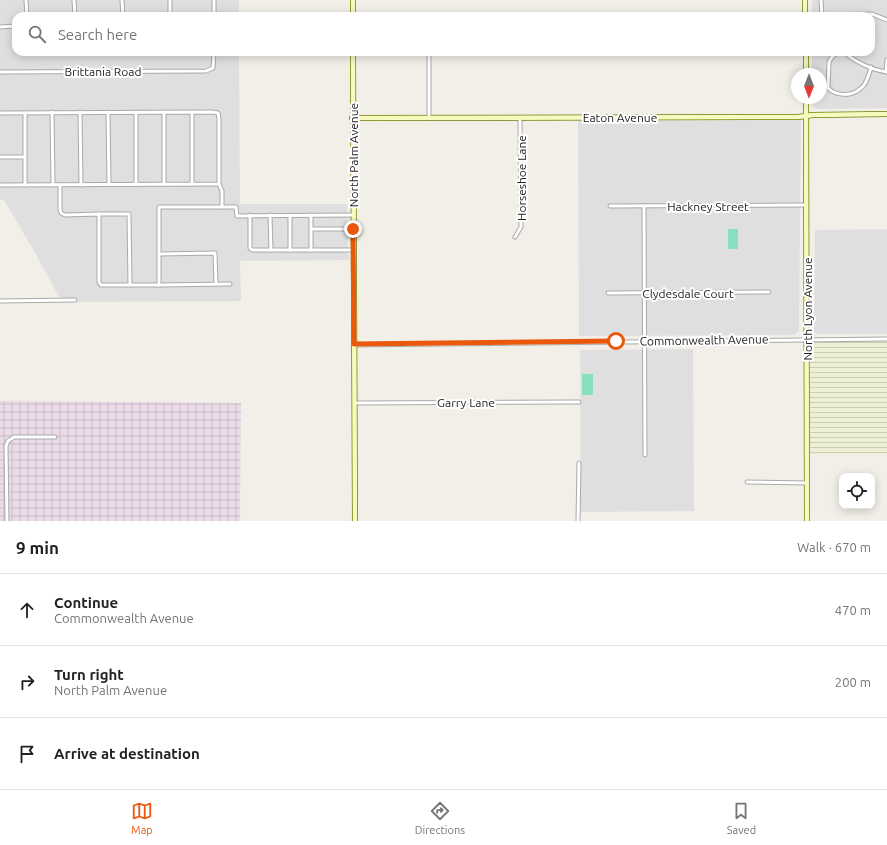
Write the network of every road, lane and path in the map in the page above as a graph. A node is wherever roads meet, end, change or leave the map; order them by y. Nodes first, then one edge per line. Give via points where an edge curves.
1 (26, 0) edge
2 (74, 0) edge
3 (122, 0) edge
4 (170, 0) edge
5 (214, 0) edge
6 (353, 0) edge
7 (805, 0) edge
8 (821, 0) edge
9 (26, 12) edge
10 (75, 12) edge
11 (122, 12) edge
12 (170, 12) edge
13 (214, 12) edge
14 (353, 12) edge
15 (805, 12) edge
16 (822, 12) edge
17 (875, 15) edge
18 (887, 20) edge
19 (12, 26) edge
20 (0, 27) edge
21 (214, 56) edge
22 (352, 56) edge
23 (429, 56) edge
24 (806, 56) edge
25 (833, 56) edge
26 (849, 56) edge
27 (887, 60) edge
28 (871, 67) junction
29 (806, 68) edge
30 (0, 72) edge
31 (886, 72) edge
32 (806, 104) edge
33 (52, 112) junction
34 (80, 112) junction
35 (108, 112) junction
36 (136, 112) junction
37 (164, 112) junction
38 (192, 112) junction
39 (0, 113) edge
40 (25, 113) junction
41 (887, 114) edge
42 (806, 116) junction
43 (352, 118) junction
44 (429, 118) junction
45 (520, 118) junction
46 (0, 157) edge
47 (25, 157) junction
48 (109, 184) junction
49 (136, 184) junction
50 (164, 184) junction
51 (192, 184) junction
52 (219, 184) junction
53 (0, 185) edge
54 (25, 185) junction
55 (53, 185) junction
56 (60, 185) junction
57 (81, 185) junction
58 (806, 205) junction
59 (610, 206) dead end
60 (644, 206) junction
61 (222, 207) junction
62 (99, 214) junction
63 (270, 215) junction
64 (290, 215) junction
65 (311, 215) junction
66 (353, 215) junction
67 (250, 216) junction
68 (311, 229) junction
69 (353, 229) junction
70 (514, 237) dead end
71 (271, 250) junction
72 (290, 250) junction
73 (311, 250) junction
74 (353, 250) junction
75 (159, 254) junction
76 (159, 284) junction
77 (216, 284) junction
78 (230, 284) dead end
79 (130, 285) junction
80 (769, 292) dead end
81 (608, 293) dead end
82 (644, 293) junction
83 (75, 300) dead end
84 (0, 301) edge
85 (807, 339) junction
86 (887, 339) edge
87 (644, 341) junction
88 (354, 344) junction
89 (579, 402) dead end
90 (354, 403) junction
91 (55, 437) dead end
92 (645, 455) dead end
93 (579, 463) dead end
94 (747, 482) dead end
95 (807, 482) junction
96 (7, 521) edge
97 (355, 521) edge
98 (578, 521) edge
99 (807, 521) edge

1 - 9 street
2 - 10 street
3 - 11 street
4 - 12 street
5 - 13 street
6 - 14 street
7 - 15 street
8 - 16 street
17 - 18 street
19 - 20 street
21 - 30 street, Brittania Road via 213,68 206,71
22 - 43 street, North Palm Avenue
23 - 44 street
24 - 29 street
25 - 28 street via 828,68 828,88 839,95 861,89
26 - 28 street via 856,62
27 - 31 street
28 - 31 street
32 - 42 street, North Lyon Avenue
33 - 34 street
33 - 40 street
33 - 55 street
34 - 35 street
34 - 57 street
35 - 36 street
35 - 48 street
36 - 37 street
36 - 49 street
37 - 38 street
37 - 50 street
38 - 51 street
38 - 52 street via 218,113
39 - 40 street
40 - 47 street
41 - 42 street, Eaton Avenue
42 - 45 street, Eaton Avenue
42 - 58 street, North Lyon Avenue
43 - 44 street, Eaton Avenue
43 - 66 street, North Palm Avenue
44 - 45 street, Eaton Avenue
45 - 70 street, Horseshoe Lane via 521,227
46 - 47 street
47 - 54 street
48 - 49 street
48 - 57 street
49 - 50 street
50 - 51 street
51 - 52 street
52 - 61 street via 222,191
53 - 54 street
54 - 55 street
55 - 56 street
56 - 57 street
56 - 62 street via 61,213
58 - 60 street, Hackney Street
58 - 85 street, North Lyon Avenue
59 - 60 street, Hackney Street
60 - 82 street
61 - 67 street via 236,207 237,216
61 - 75 street via 159,207
62 - 79 street via 99,282 101,285
62 - 79 street via 129,214
63 - 64 street
63 - 67 street
63 - 71 street
64 - 65 street
64 - 72 street
65 - 66 street
65 - 68 street
66 - 69 street, North Palm Avenue
67 - 71 street via 250,248
68 - 69 street
68 - 73 street
69 - 74 street, North Palm Avenue
71 - 72 street
72 - 73 street
73 - 74 street
74 - 88 street, North Palm Avenue
75 - 76 street
75 - 77 street via 216,253
76 - 77 street
76 - 79 street
77 - 78 street
80 - 82 street, Clydesdale Court
81 - 82 street, Clydesdale Court
82 - 87 street
83 - 84 street
85 - 86 street, Commonwealth Avenue
85 - 87 street, Commonwealth Avenue
85 - 95 street, North Lyon Avenue
87 - 88 street, Commonwealth Avenue
87 - 92 street
88 - 90 street, North Palm Avenue
89 - 90 street, Garry Lane
90 - 97 street, North Palm Avenue
91 - 96 street via 14,437 8,441
93 - 98 street
94 - 95 street
95 - 99 street, North Lyon Avenue

